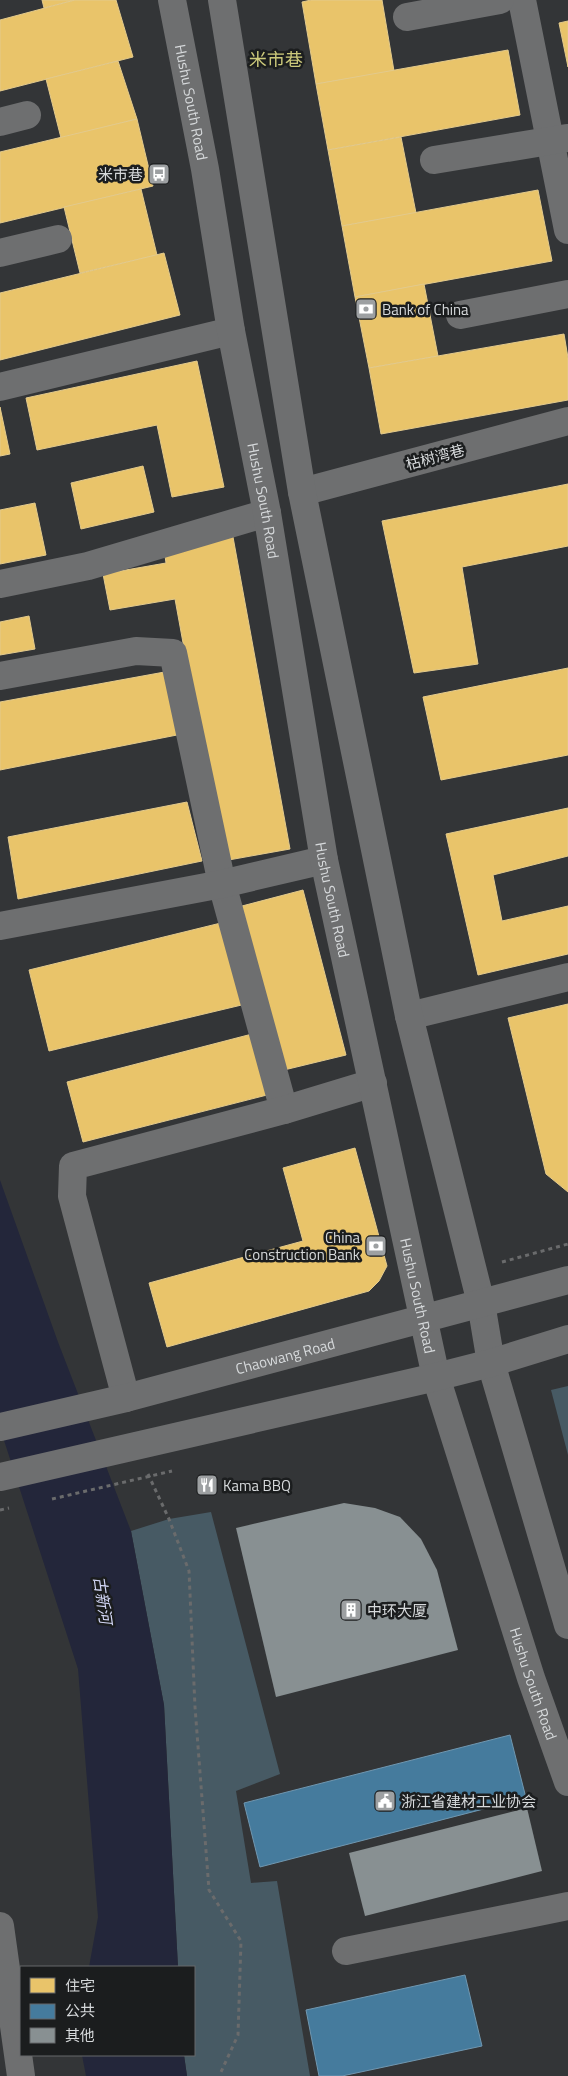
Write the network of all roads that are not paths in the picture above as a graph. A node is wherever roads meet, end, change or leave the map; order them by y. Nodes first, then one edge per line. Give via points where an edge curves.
1 (172, 0) edge
2 (222, 0) edge
3 (500, 0) edge
4 (522, 0) edge
5 (407, 17) dead end
6 (26, 115) dead end
7 (0, 122) edge
8 (559, 139) edge
9 (434, 160) dead end
10 (568, 230) edge
11 (58, 239) dead end
12 (0, 253) edge
13 (568, 294) edge
14 (460, 315) dead end
15 (231, 331) junction
16 (0, 387) edge
17 (568, 422) edge
18 (302, 492) junction
19 (267, 513) junction
20 (0, 584) edge
21 (0, 676) edge
22 (324, 860) junction
23 (222, 884) junction
24 (0, 926) edge
25 (568, 978) edge
26 (409, 1016) junction
27 (373, 1083) junction
28 (284, 1110) junction
29 (568, 1280) edge
30 (480, 1303) junction
31 (425, 1318) junction
32 (568, 1339) edge
33 (491, 1363) junction
34 (436, 1376) junction
35 (126, 1398) junction
36 (0, 1427) edge
37 (0, 1477) edge
38 (568, 1625) edge
39 (568, 1782) edge
40 (568, 1906) edge
41 (0, 1926) edge
42 (346, 1951) dead end
43 (21, 2076) edge

1 - 15 main road, Hushu South Road via 205,169
2 - 18 main road
3 - 5 main road
4 - 8 main road
6 - 7 main road
8 - 9 main road
8 - 10 main road
11 - 12 main road
13 - 14 main road
15 - 16 main road
15 - 19 main road, Hushu South Road
17 - 18 main road, 枯树湾巷
18 - 26 main road
19 - 20 main road via 88,566
19 - 22 main road, Hushu South Road
21 - 23 main road via 136,651 173,653
22 - 23 main road
22 - 27 main road, Hushu South Road
23 - 24 main road
23 - 28 main road
25 - 26 main road
26 - 30 main road
27 - 28 main road
27 - 31 main road, Hushu South Road
28 - 35 main road via 73,1166 72,1196
29 - 30 main road, Chaowang Road
30 - 31 main road, Chaowang Road
30 - 33 main road
31 - 34 main road, Hushu South Road
31 - 35 main road, Chaowang Road
32 - 33 main road
33 - 34 main road
33 - 38 main road
34 - 37 main road
34 - 39 main road, Hushu South Road via 531,1678
35 - 36 main road, Chaowang Road
40 - 42 main road
41 - 43 main road

